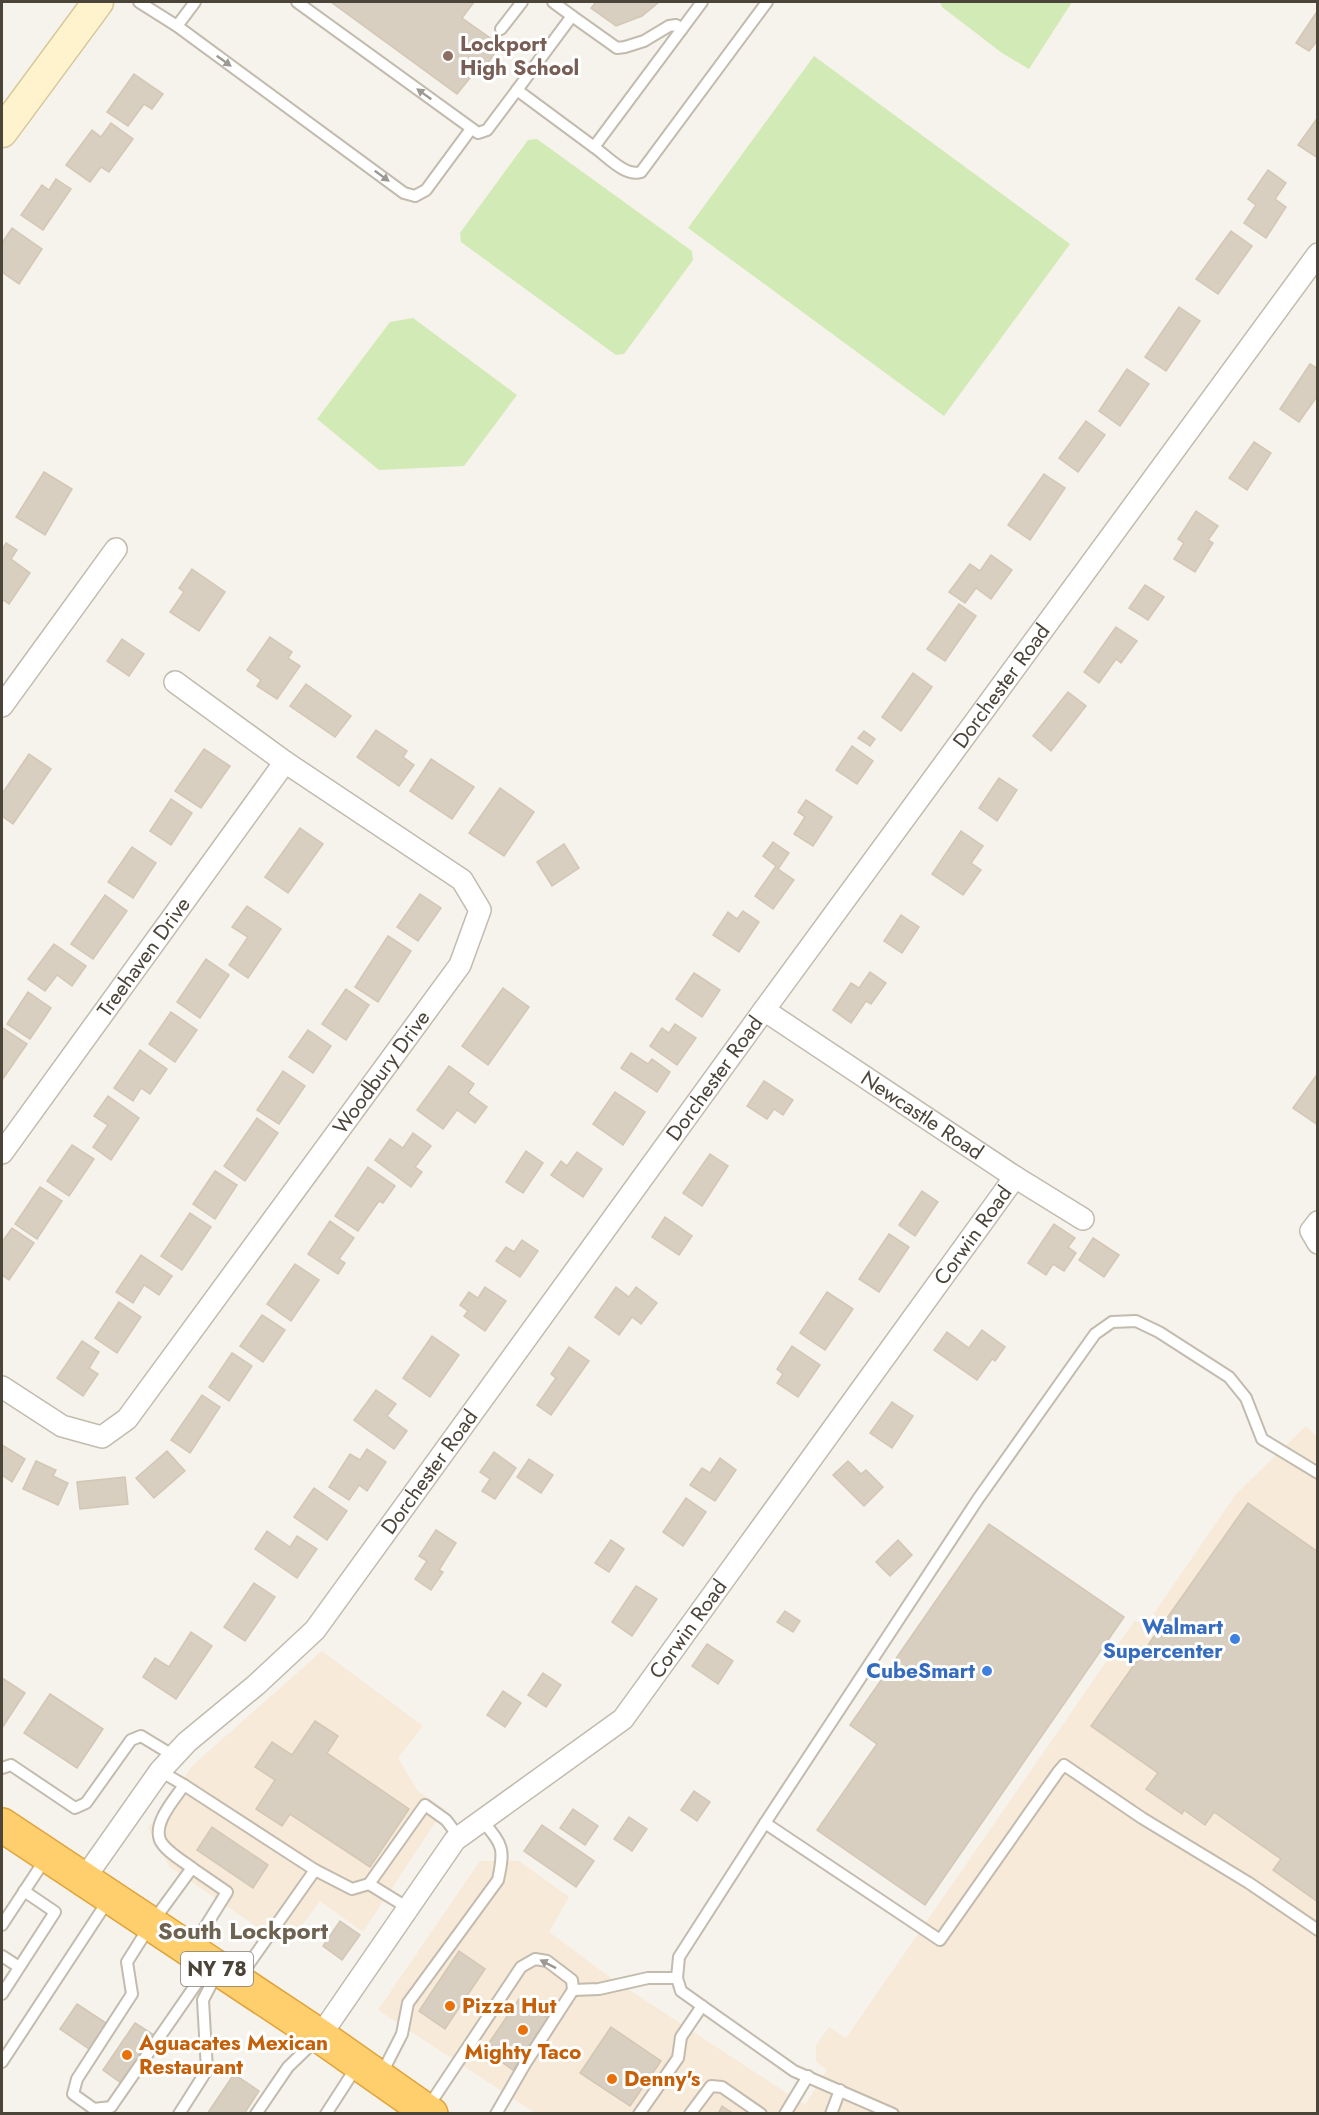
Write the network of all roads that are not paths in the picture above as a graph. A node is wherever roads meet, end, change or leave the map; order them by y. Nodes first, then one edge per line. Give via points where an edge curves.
1 (98, 2) edge
2 (139, 2) edge
3 (195, 2) edge
4 (297, 2) edge
5 (522, 2) edge
6 (553, 2) edge
7 (702, 2) edge
8 (767, 2) edge
9 (572, 16) junction
10 (177, 26) junction
11 (501, 29) dead end
12 (682, 29) junction
13 (517, 90) junction
14 (471, 129) junction
15 (2, 132) edge
16 (594, 147) junction
17 (1317, 254) edge
18 (116, 549) dead end
19 (175, 682) dead end
20 (2, 706) edge
21 (285, 762) junction
22 (764, 1010) junction
23 (2, 1153) edge
24 (1015, 1177) junction
25 (1083, 1220) dead end
26 (2, 1387) edge
27 (1317, 1473) edge
28 (167, 1764) junction
29 (2, 1768) edge
30 (184, 1785) junction
31 (482, 1820) junction
32 (765, 1823) junction
33 (2, 1825) edge
34 (459, 1837) junction
35 (47, 1855) junction
36 (192, 1868) junction
37 (315, 1870) junction
38 (369, 1884) junction
39 (98, 1888) junction
40 (24, 1891) junction
41 (408, 1908) junction
42 (151, 1924) junction
43 (2, 1925) edge
44 (1317, 1930) edge
45 (2, 1956) edge
46 (19, 1967) junction
47 (214, 1967) junction
48 (677, 1978) junction
49 (573, 1990) junction
50 (2, 1994) edge
51 (702, 2006) junction
52 (320, 2036) junction
53 (2, 2062) edge
54 (369, 2071) junction
55 (808, 2076) junction
56 (840, 2090) junction
57 (870, 2103) junction
58 (428, 2112) edge
59 (179, 2114) edge
60 (256, 2114) edge
61 (326, 2114) edge
62 (496, 2114) edge
63 (639, 2114) edge
64 (690, 2114) edge
65 (761, 2114) edge
66 (785, 2114) edge
67 (831, 2114) edge
68 (862, 2114) edge
69 (893, 2114) edge

1 - 15 street
2 - 10 lane
3 - 10 lane
14 -> 4 lane
5 - 11 lane
6 - 9 lane
7 - 12 lane
8 - 16 lane via 641,172 627,171
9 - 12 lane via 617,48 644,41 669,26
9 - 13 lane
10 -> 14 lane via 404,193 415,196 426,190
12 - 16 lane
13 - 14 lane via 487,130 478,133
13 - 16 lane
17 - 22 street, Dorchester Road
18 - 20 street
19 - 21 street, Woodbury Drive
21 - 23 street, Treehaven Drive
21 - 26 street, Woodbury Drive via 462,880 480,910 460,965 127,1419 102,1437 62,1426
22 - 24 street, Newcastle Road
22 - 28 street, Dorchester Road via 315,1630
24 - 25 street, Newcastle Road
24 - 31 street, Corwin Road via 623,1719
27 - 32 lane via 1262,1439 1246,1398 1228,1377 1136,1321 1112,1322 1095,1334 978,1499
28 - 29 lane via 141,1736 131,1740 86,1803 75,1808 11,1765
28 - 30 lane
28 - 39 street, Dorchester Road
30 - 36 lane via 159,1824 160,1839
30 - 37 lane
31 - 34 street, Corwin Road
31 - 54 lane via 500,1842 503,1855 498,1880 408,2003 402,2034
32 - 44 lane via 939,1940 1064,1765
32 - 48 lane via 679,1957
33 - 35 highway, NY 78
34 - 38 lane via 447,1820 425,1805
34 - 41 street, Corwin Road
35 - 39 highway, NY 78
35 - 40 lane
36 - 42 lane
36 - 47 lane via 227,1892
37 - 38 lane via 352,1889
37 - 47 lane
38 - 41 lane
39 - 42 highway, NY 78
39 - 53 lane
40 - 43 lane
40 - 46 lane via 55,1912
41 - 52 street, Corwin Road
42 - 47 highway, NY 78
42 - 47 lane via 127,1962 132,1994 76,2079 72,2094 94,2109 111,2107
45 - 46 lane
46 - 50 lane
47 - 52 highway, NY 78
47 - 59 lane via 203,2000 207,2070
48 - 49 lane via 648,1978 600,1989
48 - 51 lane via 681,1991
49 -> 58 lane via 572,1980 547,1961 535,1959 521,1967
49 - 62 lane
51 - 55 lane via 794,2071
51 - 63 lane via 681,2037 678,2058
52 - 54 highway, NY 78
52 - 60 lane via 288,2067
54 - 58 highway, NY 78
54 - 61 lane
55 - 56 lane
55 - 66 lane
56 - 57 lane
56 - 67 lane
57 - 68 lane
57 - 69 lane
64 - 65 lane via 711,2086 722,2087

